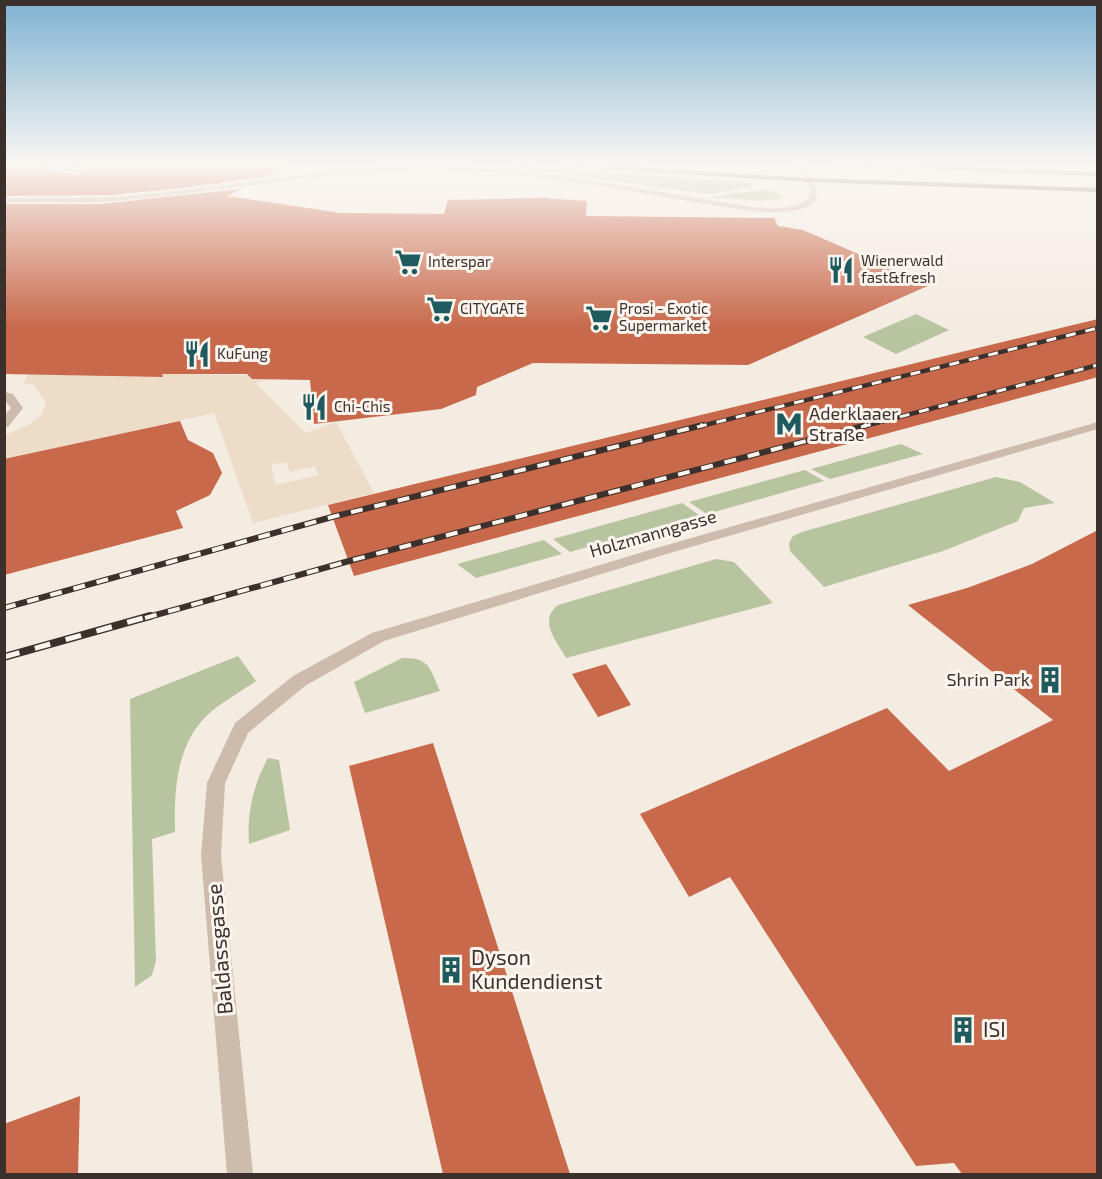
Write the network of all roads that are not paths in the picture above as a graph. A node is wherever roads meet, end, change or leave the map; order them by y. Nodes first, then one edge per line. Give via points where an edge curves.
1 (4, 395) edge
2 (4, 423) edge
3 (1098, 425) edge
4 (241, 728) joint
5 (240, 1174) edge

1 - 2 street via 17,408
3 - 4 street, Holzmanngasse via 378,637 299,681
4 - 5 street, Baldassgasse via 216,783 211,855

